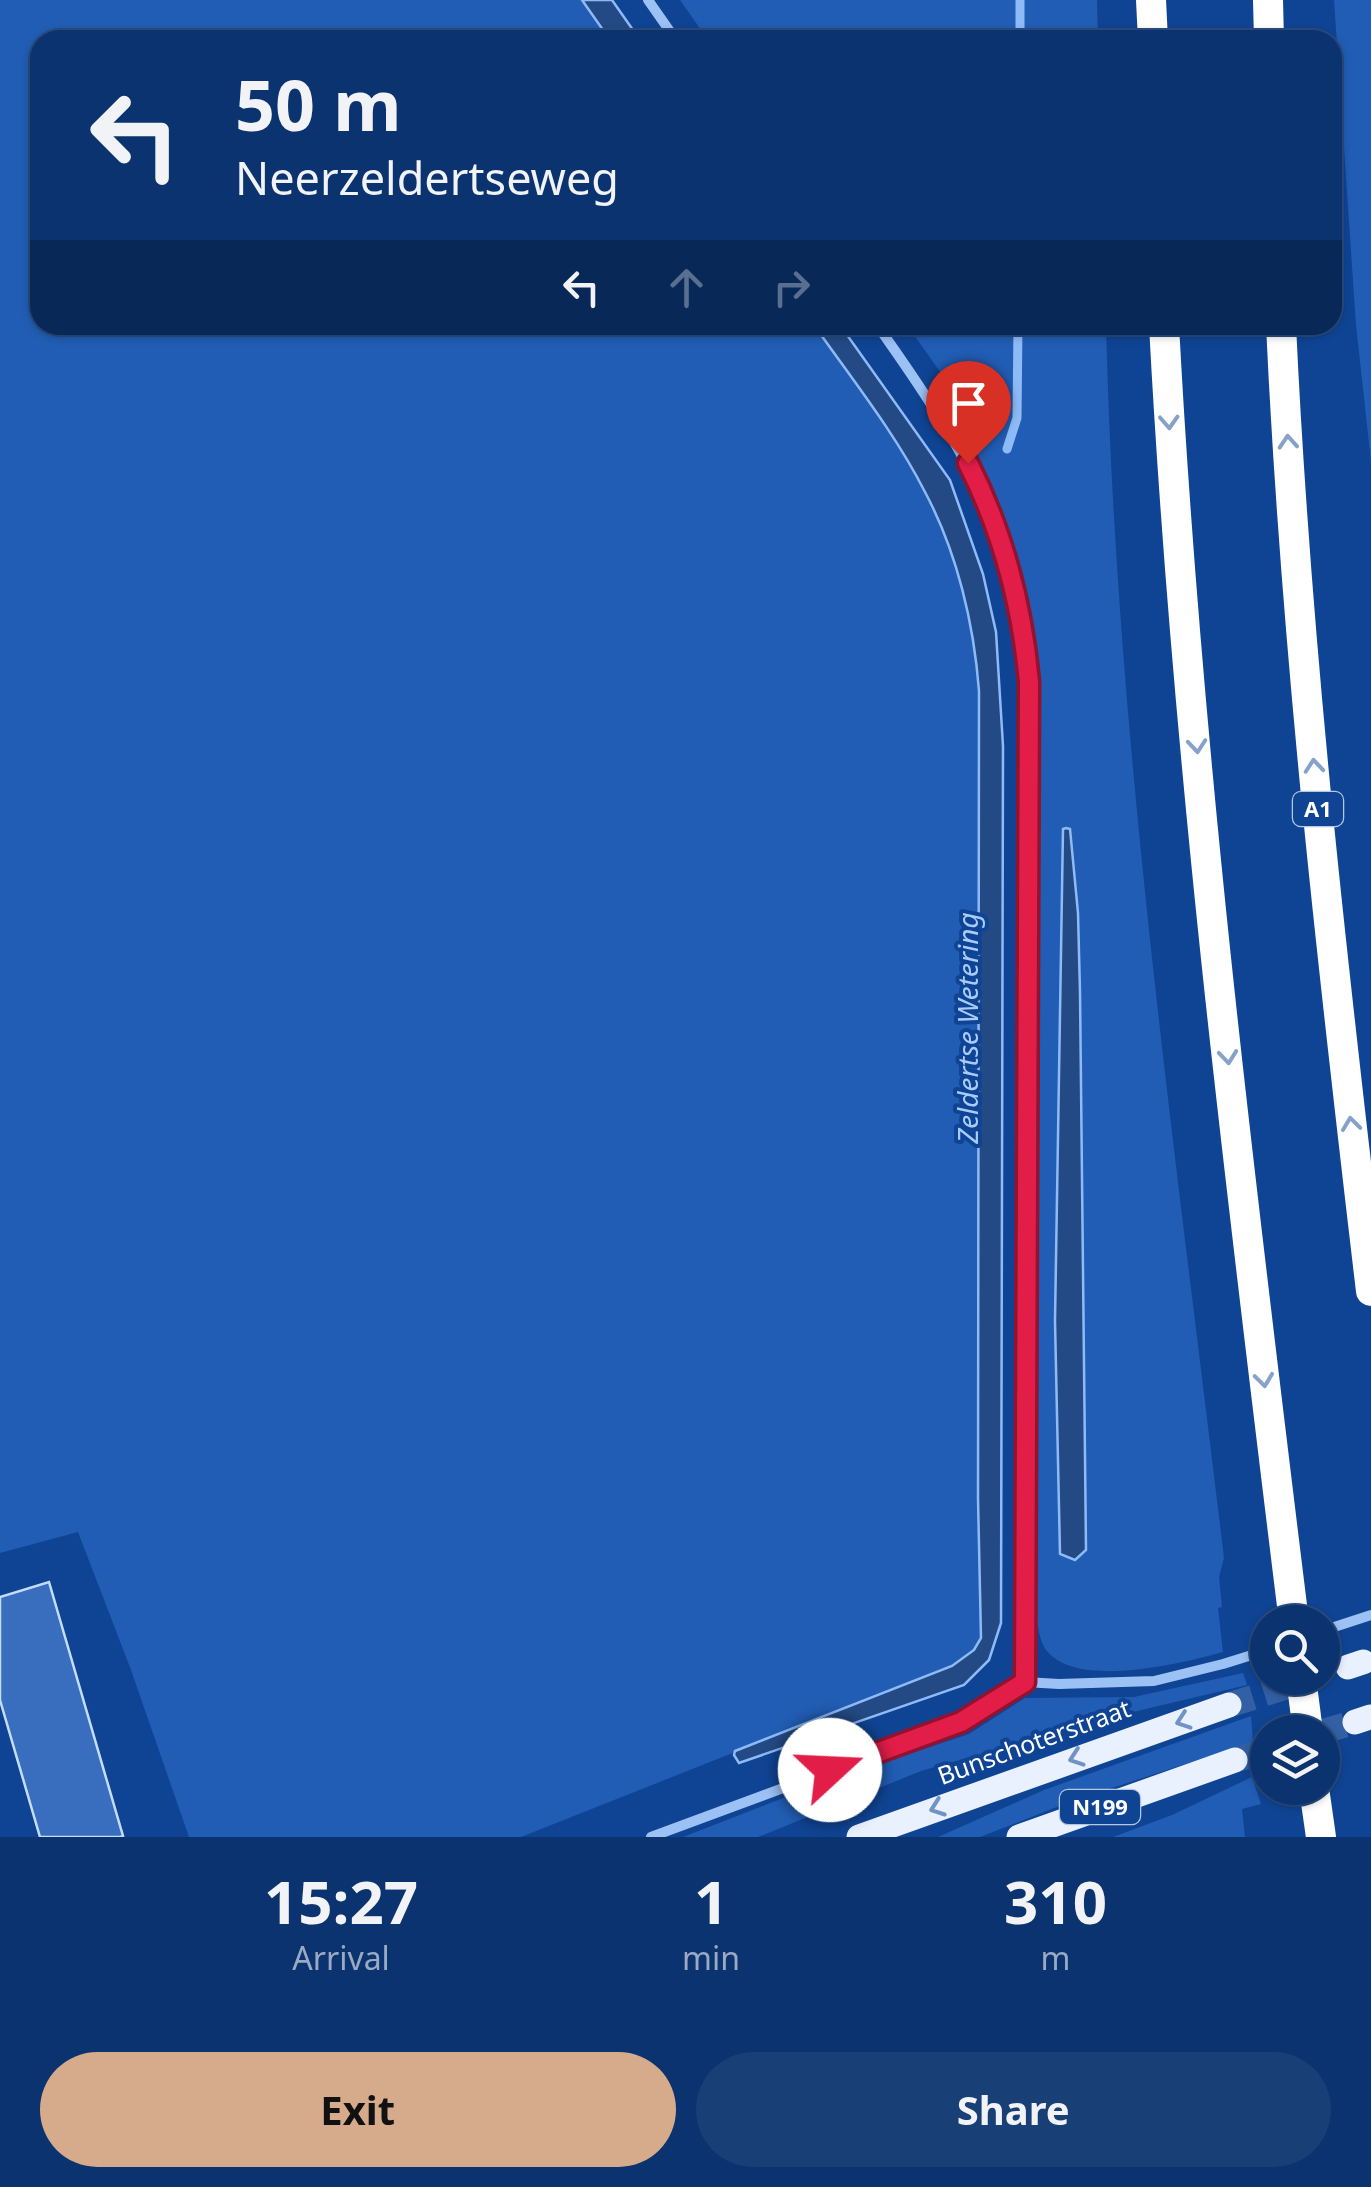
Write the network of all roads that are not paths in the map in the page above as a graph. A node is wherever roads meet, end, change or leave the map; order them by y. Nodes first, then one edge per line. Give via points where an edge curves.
1 (648, 0) edge
2 (1152, 0) edge
3 (1268, 0) edge
4 (669, 30) edge
5 (1152, 30) edge
6 (1269, 30) edge
7 (884, 335) edge
8 (1165, 335) edge
9 (1282, 335) edge
10 (1371, 1291) edge
11 (1292, 1605) edge
12 (1371, 1615) edge
13 (1340, 1625) edge
14 (1250, 1655) edge
15 (1025, 1682) junction
16 (1229, 1705) tunnel mouth
17 (1235, 1760) tunnel mouth
18 (651, 1837) edge
19 (860, 1837) edge
20 (1019, 1837) edge

1 - 4 street
2 - 5 highway
3 - 6 highway
7 - 15 street via 981,489 1004,551 1026,655
8 -> 11 highway via 1217,960
10 -> 9 highway, A1 via 1323,864
12 - 13 street
14 - 15 street, Bunschoterstraat via 1154,1681
15 - 18 street, Bunschoterstraat via 961,1722
16 -> 19 main road, Bunschoterstraat / N199
17 - 20 main road, N199

